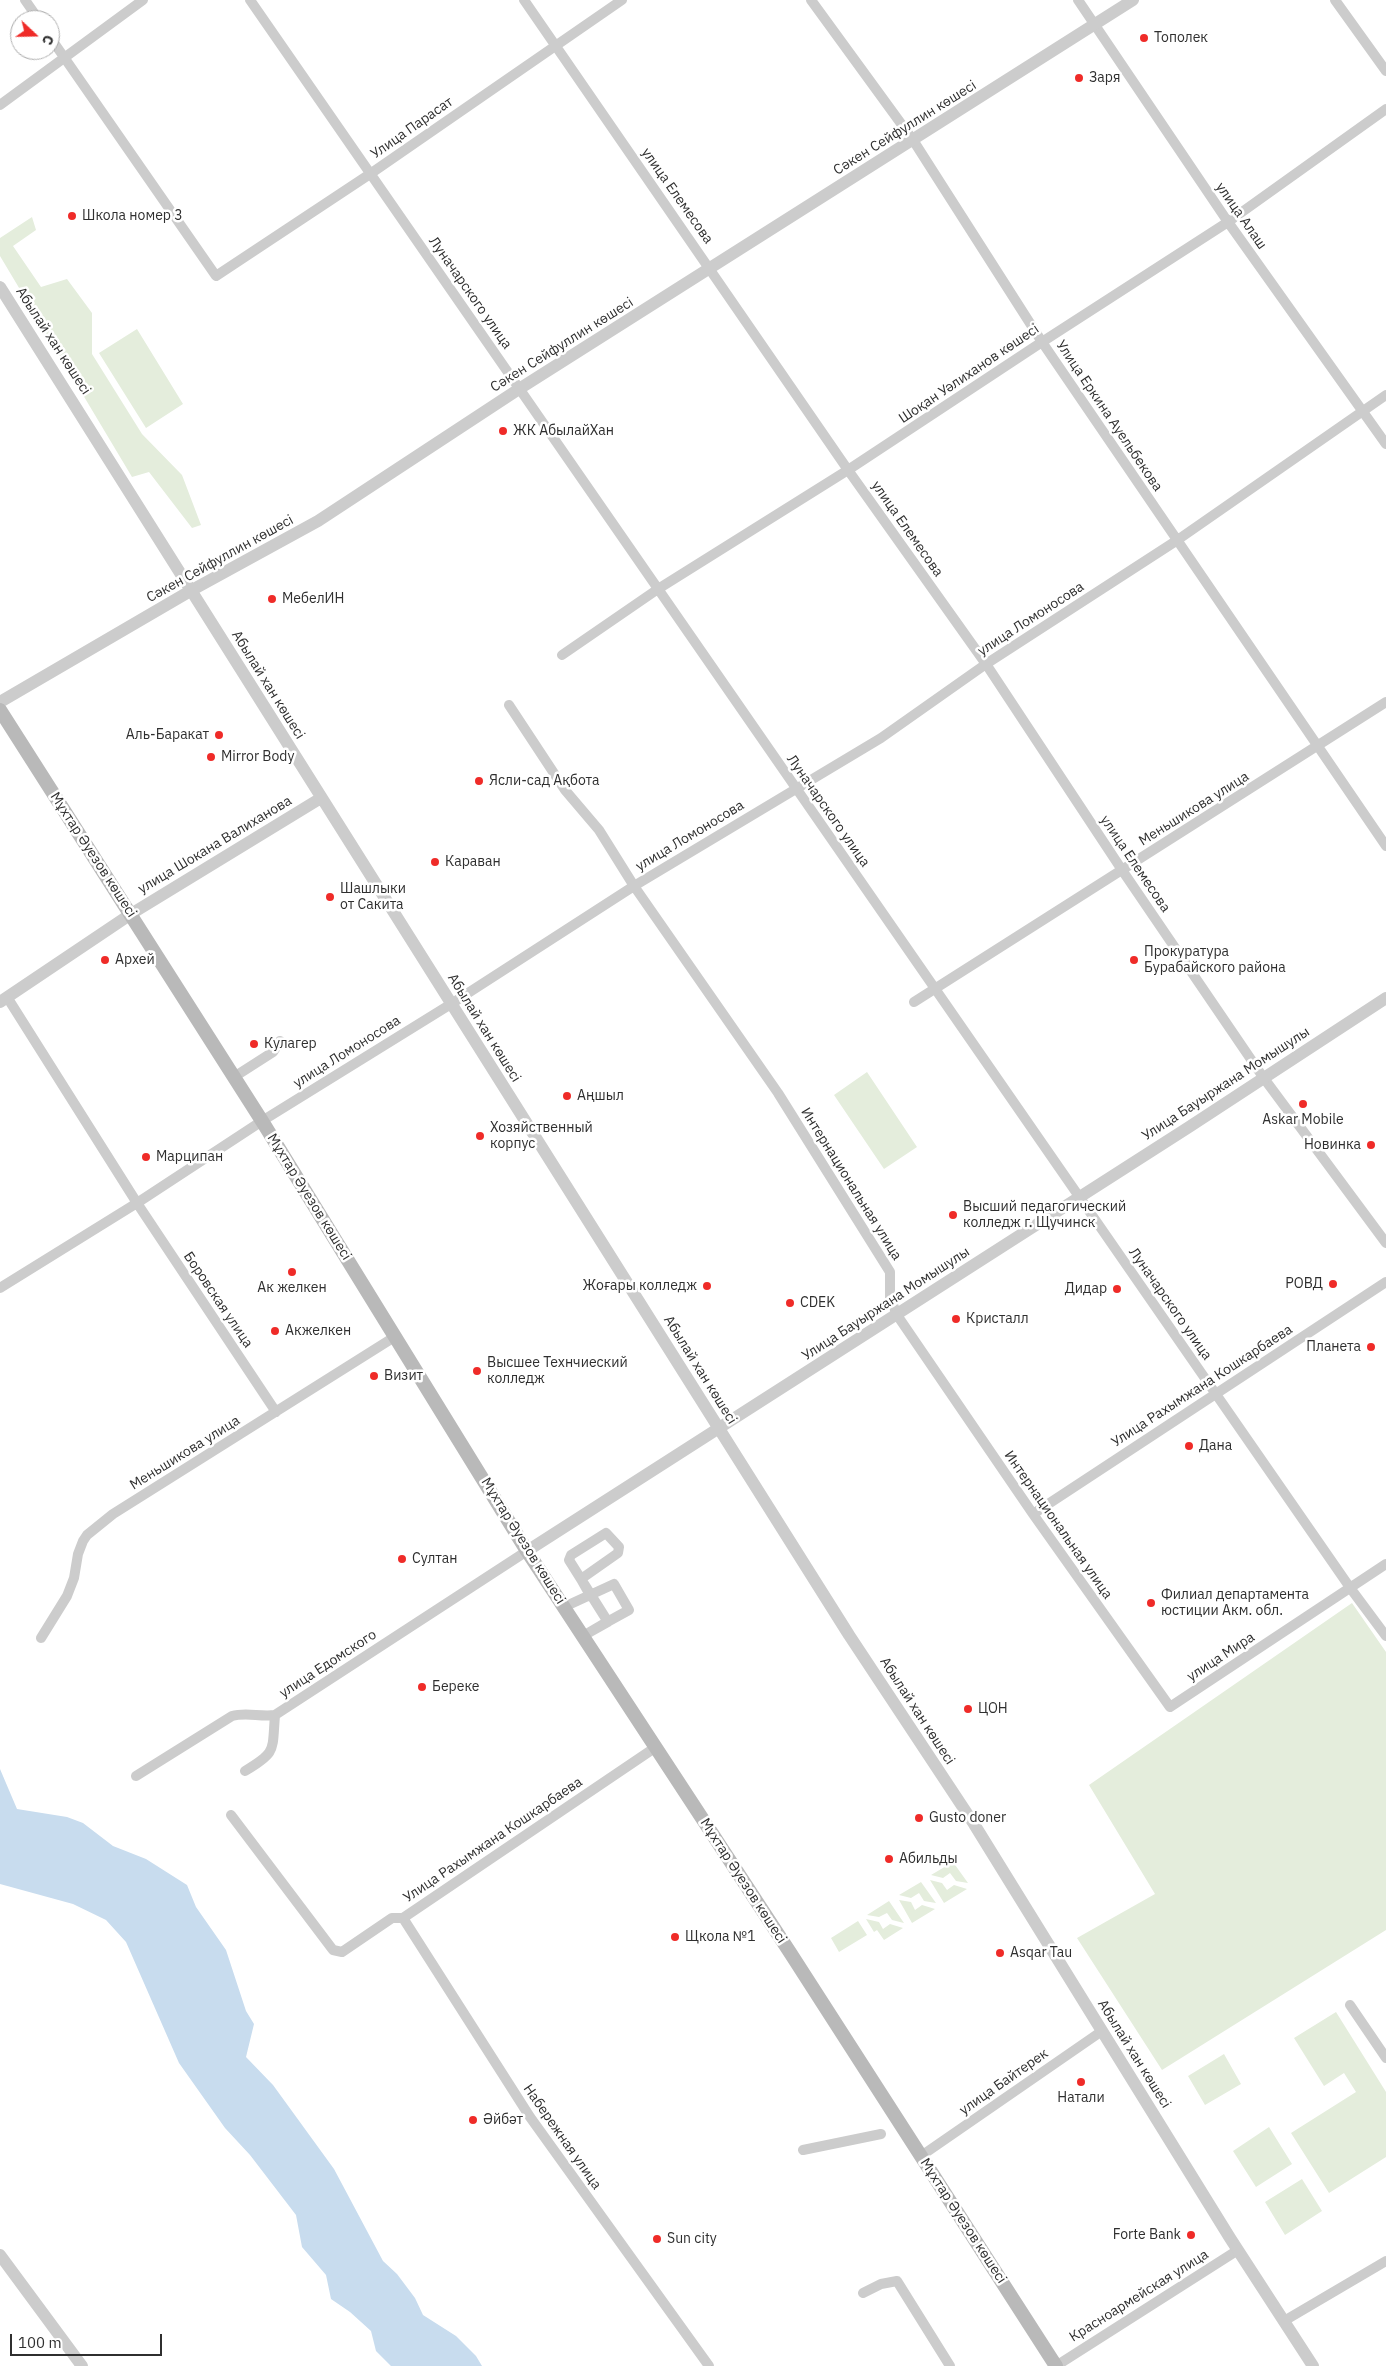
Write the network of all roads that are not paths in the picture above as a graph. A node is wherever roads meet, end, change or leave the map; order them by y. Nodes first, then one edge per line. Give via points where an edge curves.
1 (143, 0) edge
2 (250, 0) edge
3 (524, 0) edge
4 (622, 0) edge
5 (811, 0) edge
6 (1078, 0) edge
7 (1134, 0) edge
8 (1335, 0) edge
9 (1095, 25) junction
10 (555, 45) junction
11 (60, 52) edge
12 (64, 58) junction
13 (1386, 71) edge
14 (0, 105) edge
15 (1386, 109) edge
16 (912, 140) junction
17 (370, 174) junction
18 (1228, 222) junction
19 (711, 270) junction
20 (0, 287) edge
21 (1042, 342) junction
22 (520, 389) junction
23 (1386, 395) edge
24 (1363, 411) junction
25 (1386, 444) edge
26 (848, 470) junction
27 (1176, 541) junction
28 (658, 589) junction
29 (192, 590) junction
30 (562, 655) dead end
31 (986, 664) junction
32 (0, 702) edge
33 (1386, 702) edge
34 (509, 705) dead end
35 (0, 710) edge
36 (1317, 747) junction
37 (795, 789) junction
38 (321, 798) junction
39 (1386, 846) edge
40 (1122, 870) junction
41 (634, 886) junction
42 (131, 914) junction
43 (935, 989) junction
44 (1386, 998) edge
45 (3, 999) edge
46 (914, 1002) dead end
47 (451, 1004) junction
48 (280, 1041) dead end
49 (234, 1077) junction
50 (1263, 1077) junction
51 (262, 1121) junction
52 (1080, 1198) junction
53 (137, 1203) junction
54 (1386, 1244) edge
55 (1386, 1282) edge
56 (0, 1288) edge
57 (897, 1315) junction
58 (396, 1336) junction
59 (1216, 1394) junction
60 (276, 1412) junction
61 (719, 1429) junction
62 (1033, 1514) junction
63 (528, 1551) junction
64 (1386, 1564) edge
65 (581, 1579) junction
66 (1351, 1589) junction
67 (590, 1595) junction
68 (564, 1607) junction
69 (608, 1622) junction
70 (583, 1636) junction
71 (1386, 1636) edge
72 (42, 1638) dead end
73 (1170, 1707) joint
74 (275, 1715) junction
75 (656, 1747) junction
76 (245, 1771) dead end
77 (136, 1776) dead end
78 (231, 1815) dead end
79 (402, 1918) junction
80 (1350, 2005) dead end
81 (1102, 2032) junction
82 (1386, 2058) edge
83 (881, 2134) dead end
84 (804, 2150) dead end
85 (921, 2156) junction
86 (1238, 2250) junction
87 (0, 2255) edge
88 (1386, 2261) edge
89 (863, 2293) dead end
90 (1284, 2321) junction
91 (82, 2366) edge
92 (709, 2366) edge
93 (950, 2366) edge
94 (1056, 2366) edge
95 (1313, 2366) edge

1 - 12 street
2 - 17 street, Луначарского улица
3 - 10 street, улица Елемесова
4 - 10 street, Улица Парасат
5 - 16 street, Улица Еркина Ауельбекова
6 - 9 street, улица Алаш
7 - 9 street, Сәкен Сейфуллин көшесі
8 - 13 street
9 - 16 street, Сәкен Сейфуллин көшесі
9 - 18 street, улица Алаш
10 - 17 street, Улица Парасат
10 - 19 street, улица Елемесова
11 - 12 street
12 - 14 street
12 - 17 street, Улица Парасат via 216,276
15 - 18 street, Шоқан Уәлиханов көшесі
16 - 19 street, Сәкен Сейфуллин көшесі
16 - 21 street, Улица Еркина Ауельбекова
17 - 22 street, Луначарского улица
18 - 21 street, Шоқан Уәлиханов көшесі
18 - 24 street, улица Алаш
19 - 22 street, Сәкен Сейфуллин көшесі
19 - 26 street, улица Елемесова
20 - 29 street, Абылай хан көшесі
21 - 26 street, Шоқан Уәлиханов көшесі
21 - 27 street, Улица Еркина Ауельбекова
22 - 28 street, Луначарского улица
22 - 29 street, Сәкен Сейфуллин көшесі via 318,521
23 - 24 street, улица Ломоносова
24 - 25 street, улица Алаш
24 - 27 street, улица Ломоносова
26 - 28 street, Шоқан Уәлиханов көшесі
26 - 31 street, улица Елемесова
27 - 31 street, улица Ломоносова
27 - 36 street, Улица Еркина Ауельбекова
28 - 30 street, Шоқан Уәлиханов көшесі
28 - 37 street, Луначарского улица
29 - 32 street, Сәкен Сейфуллин көшесі
29 - 38 street, Абылай хан көшесі
31 - 37 street, улица Ломоносова via 881,738
31 - 40 street, улица Елемесова
33 - 36 street, Меньшикова улица
34 - 41 street, Интернациональная улица via 564,790 599,830
35 - 42 main road, Мұхтар Әуезов көшесі
36 - 39 street, Улица Еркина Ауельбекова
36 - 40 street, Меньшикова улица
37 - 41 street, улица Ломоносова
37 - 43 street, Луначарского улица
38 - 42 street, улица Шокана Валиханова
38 - 47 street, Абылай хан көшесі
40 - 43 street, Меньшикова улица
40 - 50 street, улица Елемесова
41 - 47 street, улица Ломоносова
41 - 57 street, Интернациональная улица via 778,1093 890,1272 890,1297
42 - 45 street, улица Шокана Валиханова
42 - 49 main road, Мұхтар Әуезов көшесі
43 - 46 street, Меньшикова улица
43 - 52 street, Луначарского улица
44 - 50 street, Улица Бауыржана Момышулы
45 - 53 street, Боровская улица
47 - 51 street, улица Ломоносова
47 - 61 street, Абылай хан көшесі
48 - 49 street via 273,1052
49 - 51 main road, Мұхтар Әуезов көшесі
50 - 52 street, Улица Бауыржана Момышулы
50 - 54 street, улица Елемесова
51 - 53 street, улица Ломоносова
51 - 58 main road, Мұхтар Әуезов көшесі
52 - 57 street, Улица Бауыржана Момышулы
52 - 59 street, Луначарского улица
53 - 56 street, улица Ломоносова
53 - 60 street, Боровская улица
55 - 59 street, Улица Рахымжана Кошкарбаева
57 - 61 street, Улица Бауыржана Момышулы
57 - 62 street, Интернациональная улица
58 - 60 street, Меньшикова улица
58 - 63 main road, Мұхтар Әуезов көшесі
59 - 62 street, Улица Рахымжана Кошкарбаева
59 - 66 street, Луначарского улица
60 - 72 street, Меньшикова улица via 113,1514 87,1535 78,1554 67,1596
61 - 63 street, Улица Бауыржана Момышулы
61 - 81 street, Абылай хан көшесі via 849,1635 974,1824
62 - 73 street, Интернациональная улица
63 - 68 main road, Мұхтар Әуезов көшесі
63 - 74 street, улица Едомского
64 - 66 street, улица Мира
65 - 65 street via 618,1553 618,1547 606,1533 571,1555 569,1560
65 - 67 street
66 - 71 street, Луначарского улица
66 - 73 street, улица Мира
67 - 68 street
67 - 69 street
67 - 69 street via 614,1584 629,1610
68 - 70 main road, Мұхтар Әуезов көшесі
69 - 70 street
70 - 75 main road, Мұхтар Әуезов көшесі
74 - 76 street via 272,1748 267,1758
74 - 77 street, улица Едомского via 232,1716
75 - 79 street, Улица Рахымжана Кошкарбаева
75 - 85 main road, Мұхтар Әуезов көшесі
78 - 79 street, Улица Рахымжана Кошкарбаева via 333,1950 342,1952 392,1918
79 - 92 street, Набережная улица via 530,2118
80 - 82 street
81 - 85 street, улица Байтерек
81 - 86 street, Абылай хан көшесі
83 - 84 street
85 - 94 main road, Мұхтар Әуезов көшесі
86 - 90 street, Абылай хан көшесі
86 - 94 street, Красноармейская улица
87 - 91 street
88 - 90 street
89 - 93 street via 897,2281
90 - 95 street, Абылай хан көшесі

